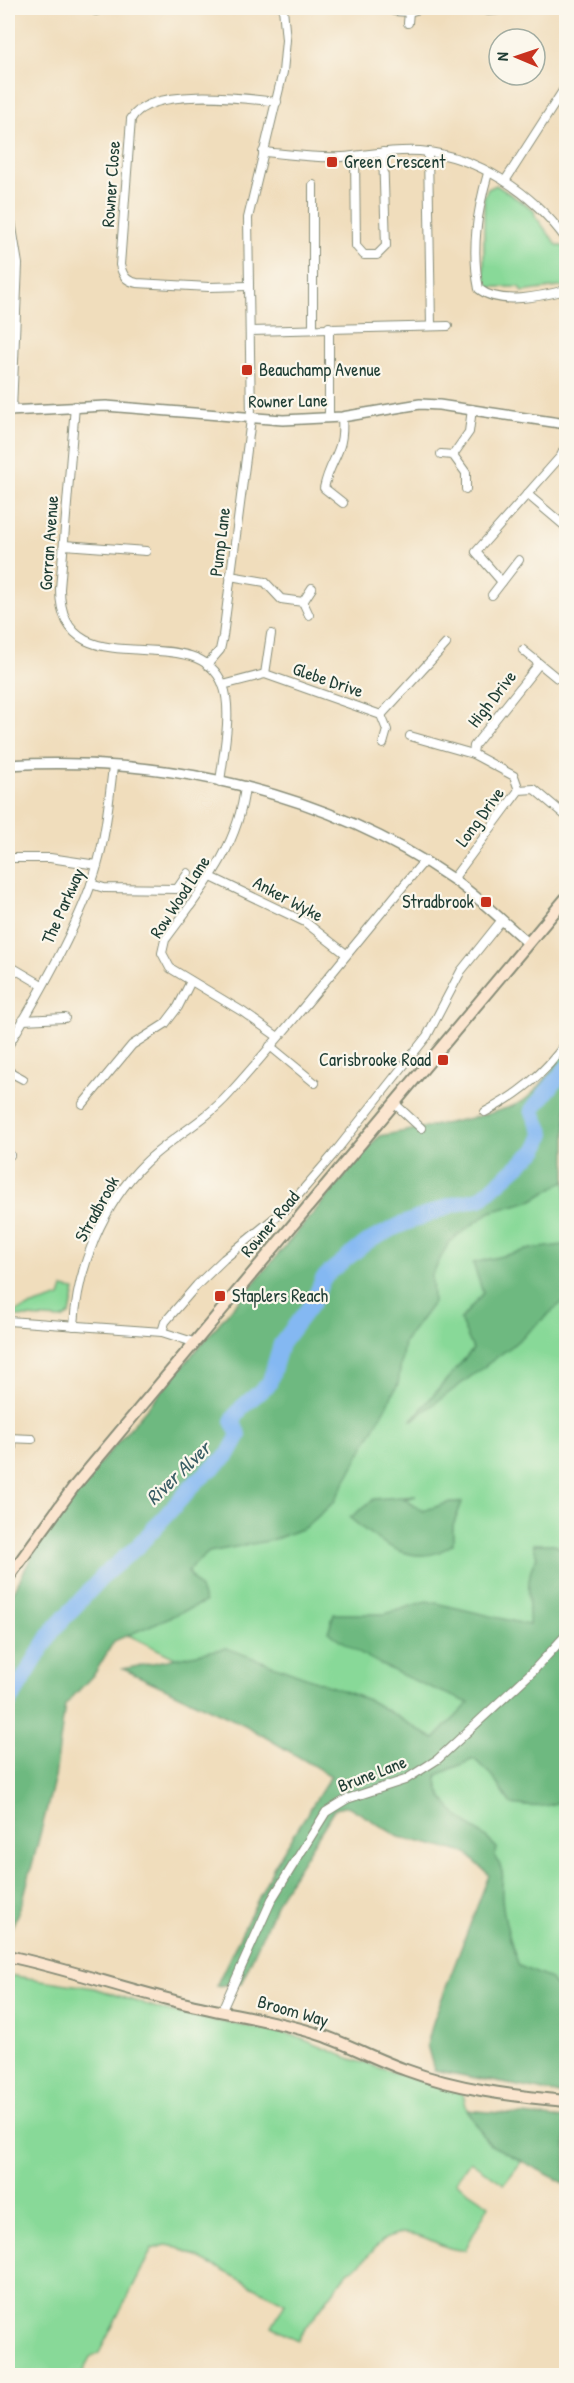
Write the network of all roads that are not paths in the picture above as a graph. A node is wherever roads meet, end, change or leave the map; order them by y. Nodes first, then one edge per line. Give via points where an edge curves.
1 (87, 8) edge
2 (106, 8) edge
3 (284, 8) edge
4 (423, 8) edge
5 (475, 8) edge
6 (522, 8) edge
7 (394, 11) dead end
8 (409, 12) junction
9 (408, 23) dead end
10 (567, 86) edge
11 (277, 102) junction
12 (264, 152) junction
13 (383, 152) junction
14 (428, 152) junction
15 (355, 156) junction
16 (488, 173) junction
17 (505, 181) junction
18 (313, 185) dead end
19 (8, 203) edge
20 (9, 222) edge
21 (567, 239) edge
22 (248, 286) junction
23 (567, 290) edge
24 (8, 303) edge
25 (17, 303) junction
26 (12, 321) edge
27 (431, 326) junction
28 (448, 326) dead end
29 (314, 327) junction
30 (329, 327) junction
31 (251, 330) junction
32 (75, 406) junction
33 (472, 409) junction
34 (10, 411) edge
35 (329, 417) junction
36 (342, 417) junction
37 (251, 419) junction
38 (567, 424) edge
39 (567, 446) edge
40 (441, 454) dead end
41 (453, 455) junction
42 (564, 458) edge
43 (466, 489) dead end
44 (526, 494) junction
45 (343, 503) dead end
46 (567, 527) edge
47 (64, 545) junction
48 (146, 551) dead end
49 (519, 560) dead end
50 (230, 576) junction
51 (502, 582) junction
52 (312, 588) dead end
53 (492, 595) dead end
54 (303, 602) junction
55 (309, 615) dead end
56 (271, 634) dead end
57 (446, 644) dead end
58 (523, 650) dead end
59 (539, 664) junction
60 (207, 665) junction
61 (265, 674) junction
62 (557, 678) dead end
63 (223, 684) junction
64 (381, 715) junction
65 (411, 736) dead end
66 (383, 744) dead end
67 (472, 754) junction
68 (8, 765) edge
69 (113, 767) junction
70 (220, 782) junction
71 (244, 786) junction
72 (519, 789) junction
73 (567, 816) edge
74 (8, 858) edge
75 (424, 860) junction
76 (97, 865) junction
77 (188, 873) dead end
78 (211, 877) junction
79 (453, 879) junction
80 (91, 884) junction
81 (567, 898) edge
82 (501, 921) junction
83 (527, 942) junction
84 (346, 954) junction
85 (8, 965) edge
86 (191, 981) junction
87 (42, 985) junction
88 (64, 1018) dead end
89 (23, 1020) junction
90 (278, 1037) junction
91 (567, 1042) edge
92 (8, 1046) edge
93 (270, 1046) junction
94 (8, 1071) edge
95 (23, 1079) dead end
96 (315, 1083) dead end
97 (394, 1103) junction
98 (83, 1104) dead end
99 (485, 1112) dead end
100 (421, 1128) dead end
101 (8, 1322) edge
102 (74, 1326) junction
103 (162, 1332) junction
104 (193, 1342) junction
105 (10, 1438) edge
106 (32, 1439) dead end
107 (12, 1453) dead end
108 (8, 1578) edge
109 (567, 1635) edge
110 (8, 1956) edge
111 (222, 2010) junction
112 (567, 2102) edge

1 - 2 street
3 - 11 street via 285,56
4 - 8 street
5 - 6 street
7 - 8 street
8 - 9 street
10 - 17 street
11 - 12 street
11 - 22 street, Rowner Close via 217,96 150,103 131,119 120,265 123,274 137,283
12 - 15 street via 321,158
12 - 22 street via 248,212
13 - 14 street
13 - 15 street
13 - 15 street via 386,246 377,255 364,255 356,246
14 - 16 street
14 - 27 street
16 - 17 street
16 - 23 street via 475,231 479,289 499,297
17 - 21 street via 544,212
18 - 29 street
19 - 20 street
20 - 25 street via 18,264
22 - 31 street
24 - 25 street
25 - 26 street
26 - 34 street
27 - 28 street
27 - 30 street
29 - 30 street
29 - 31 street
30 - 35 street
31 - 37 street
32 - 34 street, Rowner Lane
32 - 37 street, Rowner Lane
32 - 47 street, Gorran Avenue
33 - 36 street, Rowner Lane via 420,404
33 - 38 street, Rowner Lane
33 - 41 street via 469,432
35 - 36 street, Rowner Lane
35 - 37 street, Rowner Lane
36 - 45 street via 344,438 327,471 324,488
37 - 50 street, Pump Lane
39 - 42 street
40 - 41 street
41 - 43 street via 466,473
42 - 44 street
44 - 46 street
44 - 51 street via 476,552
47 - 48 street
47 - 60 street, Gorran Avenue via 60,604 65,619 85,640 99,647 181,653
49 - 51 street
50 - 54 street via 267,580 280,603
50 - 60 street, Pump Lane via 220,650
51 - 53 street
52 - 54 street
54 - 55 street
56 - 61 street, Glebe Drive
57 - 64 street, Glebe Drive
58 - 59 street, High Drive
59 - 62 street, High Drive
59 - 67 street, High Drive via 474,746
60 - 63 street, Gorran Avenue
61 - 63 street, Glebe Drive
61 - 64 street, Glebe Drive
63 - 70 street via 227,710
64 - 66 street, Glebe Drive via 387,730
65 - 67 street
67 - 72 street via 514,776
68 - 69 street
69 - 70 street
69 - 76 street, The Parkway
70 - 71 street
71 - 75 street via 341,817
71 - 78 street, Row Wood Lane via 240,819
72 - 73 street, Long Drive via 534,789
72 - 79 street, Long Drive
74 - 76 street via 50,858
75 - 79 street
75 - 84 street, Stradbrook
76 - 80 street, The Parkway
77 - 80 street via 177,889 104,888
78 - 84 street, Anker Wyke via 305,922
78 - 86 street, Row Wood Lane via 163,946 166,963
79 - 82 street
80 - 87 street, The Parkway
81 - 83 main road, Rowner Road
82 - 83 street
82 - 103 street via 461,971 427,1036 332,1156 288,1207 197,1285 165,1322
83 - 97 main road, Rowner Road
84 - 90 street, Stradbrook
85 - 87 street
86 - 90 street, Row Wood Lane
86 - 98 street via 165,1024 132,1045
87 - 89 street, The Parkway
88 - 89 street
89 - 92 street, The Parkway
90 - 93 street, Stradbrook
91 - 99 street via 549,1067 517,1096
93 - 96 street
93 - 102 street, Stradbrook via 228,1096 154,1155 128,1182 98,1233 87,1261 75,1304
94 - 95 street
97 - 100 street
97 - 104 main road, Rowner Road
101 - 102 street
102 - 103 street
103 - 104 street
104 - 108 main road, Rowner Road via 73,1488
105 - 106 street
105 - 107 street
109 - 111 street, Brune Lane via 438,1759 405,1780 347,1799 326,1812 272,1899
110 - 111 main road, Broom Way via 160,1998
111 - 112 main road, Broom Way via 323,2036 408,2071 454,2084 507,2096

